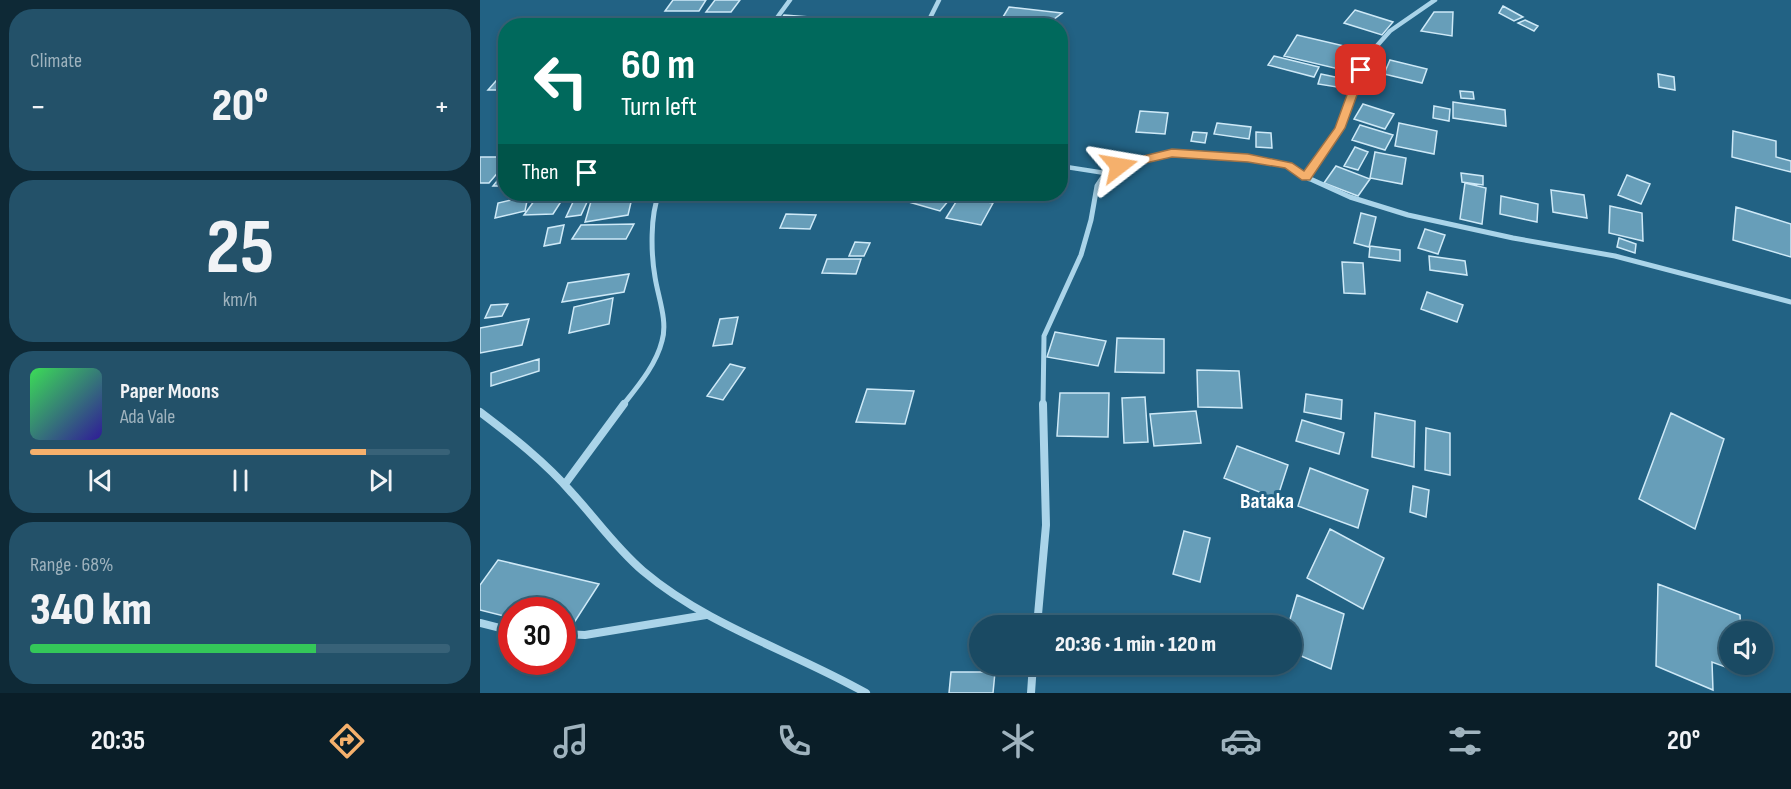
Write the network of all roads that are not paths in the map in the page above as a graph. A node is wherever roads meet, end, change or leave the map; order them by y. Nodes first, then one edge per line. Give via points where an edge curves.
1 (790, 0) edge
2 (939, 0) edge
3 (1435, 0) edge
4 (777, 18) edge
5 (930, 18) edge
6 (1068, 167) edge
7 (1106, 173) junction
8 (1306, 177) junction
9 (656, 201) edge
10 (1791, 302) edge
11 (480, 412) edge
12 (565, 484) junction
13 (706, 615) junction
14 (1038, 615) edge
15 (480, 623) edge
16 (498, 628) edge
17 (576, 635) edge
18 (1032, 675) edge
19 (867, 693) edge
20 (1030, 693) edge

1 - 4 street
2 - 5 street
3 - 8 street via 1390,31 1367,57 1354,82 1340,128
6 - 7 street
7 - 8 street via 1172,153 1288,165
7 - 14 street via 1097,186 1081,255 1044,336 1046,525
8 - 10 street via 1350,197 1408,215 1615,256
9 - 12 street via 652,208 654,274 664,326 662,342 647,372
11 - 12 street via 532,451
12 - 13 street via 643,571
13 - 17 street
13 - 19 street
15 - 16 street
18 - 20 street

